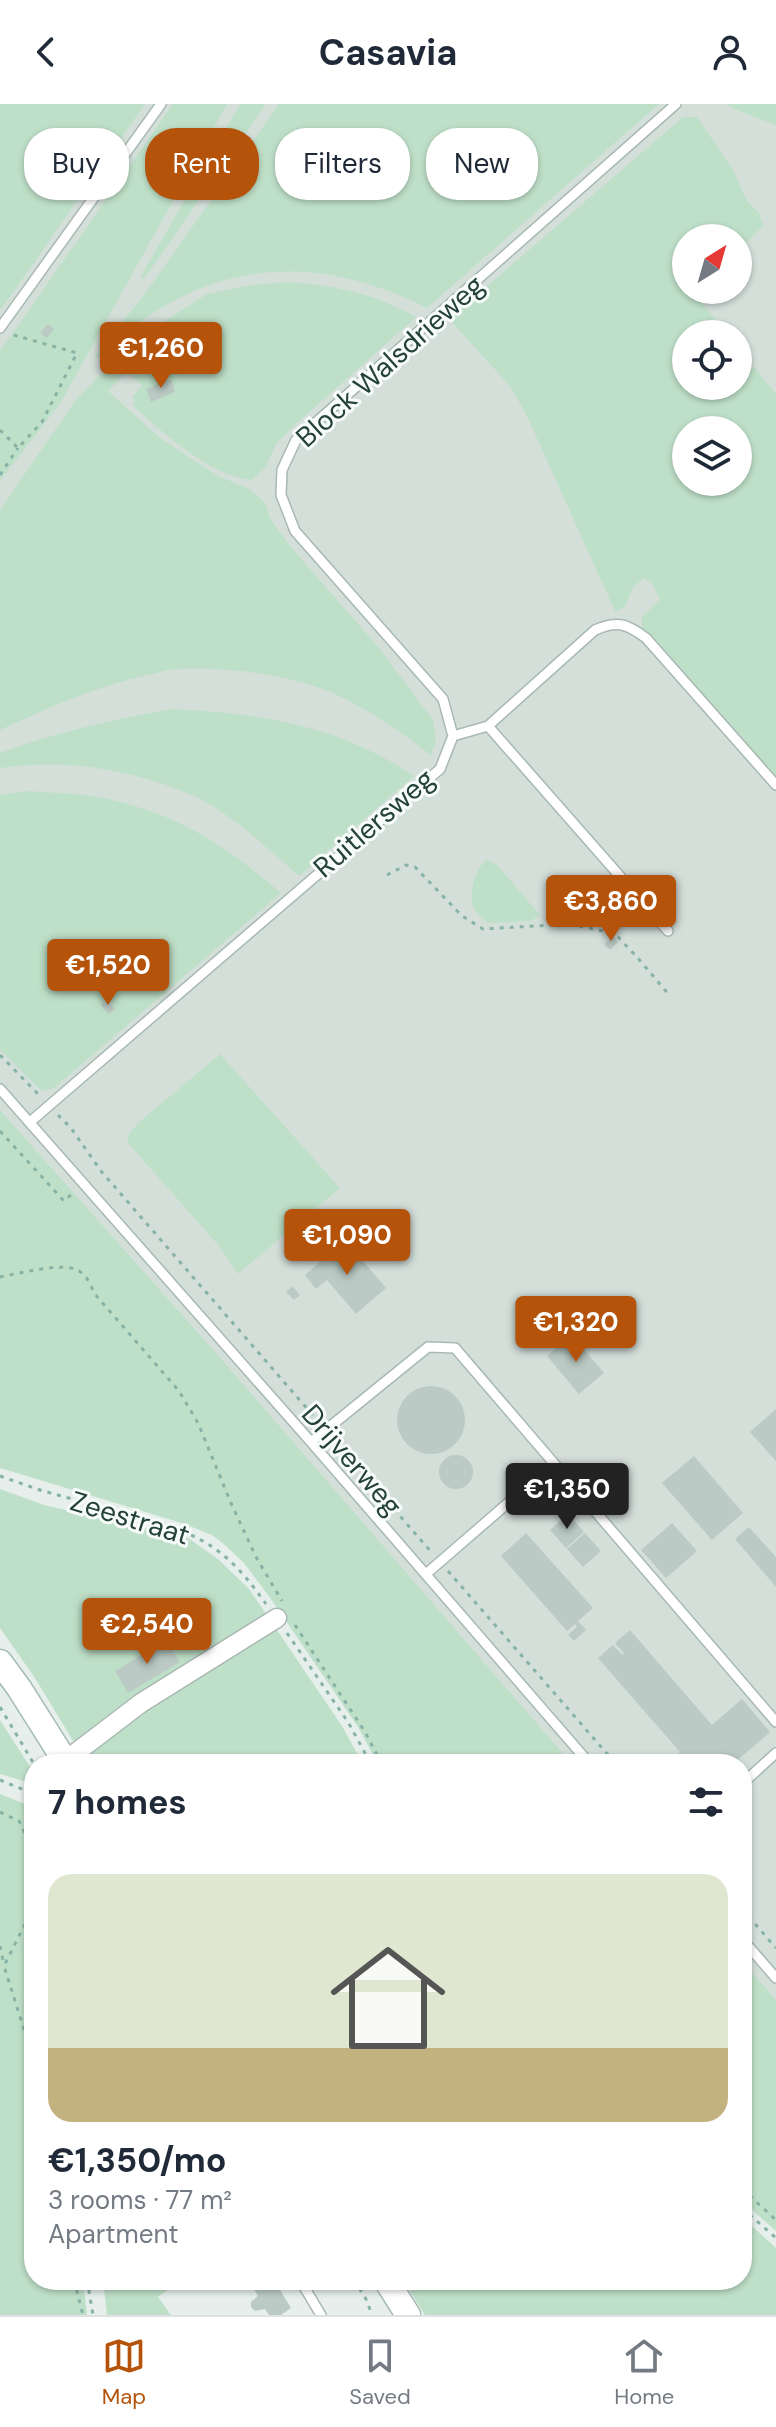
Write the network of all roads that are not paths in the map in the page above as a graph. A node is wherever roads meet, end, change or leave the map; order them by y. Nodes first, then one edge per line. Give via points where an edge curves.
1 (161, 104) edge
2 (676, 104) edge
3 (0, 329) edge
4 (488, 726) junction
5 (453, 736) junction
6 (776, 785) edge
7 (668, 931) dead end
8 (0, 1089) edge
9 (30, 1122) junction
10 (311, 1442) junction
11 (553, 1464) junction
12 (426, 1574) junction
13 (284, 1614) road end
14 (0, 1662) edge
15 (776, 1722) edge
16 (776, 1753) edge
17 (61, 1754) edge
18 (76, 1754) edge
19 (581, 1754) edge
20 (752, 1775) edge
21 (752, 1950) edge
22 (776, 1978) edge
23 (306, 2290) edge
24 (392, 2290) edge
25 (321, 2315) edge
26 (408, 2315) edge

1 - 3 lane
2 - 5 lane, Block Walsdrieweg via 296,440 282,470 281,495 295,531 443,699
4 - 5 lane
4 - 6 lane via 595,630 610,624 629,626 646,638
4 - 7 lane
5 - 9 lane, Ruitlersweg via 440,769
8 - 9 lane, Drijverweg
9 - 10 lane, Drijverweg
10 - 11 lane via 428,1347 455,1348
10 - 12 lane, Drijverweg
11 - 12 lane
11 - 15 lane
12 - 19 lane, Drijverweg
13 - 18 street via 141,1703
14 - 17 main road
16 - 20 lane
21 - 22 lane
23 - 25 lane
24 - 26 main road

